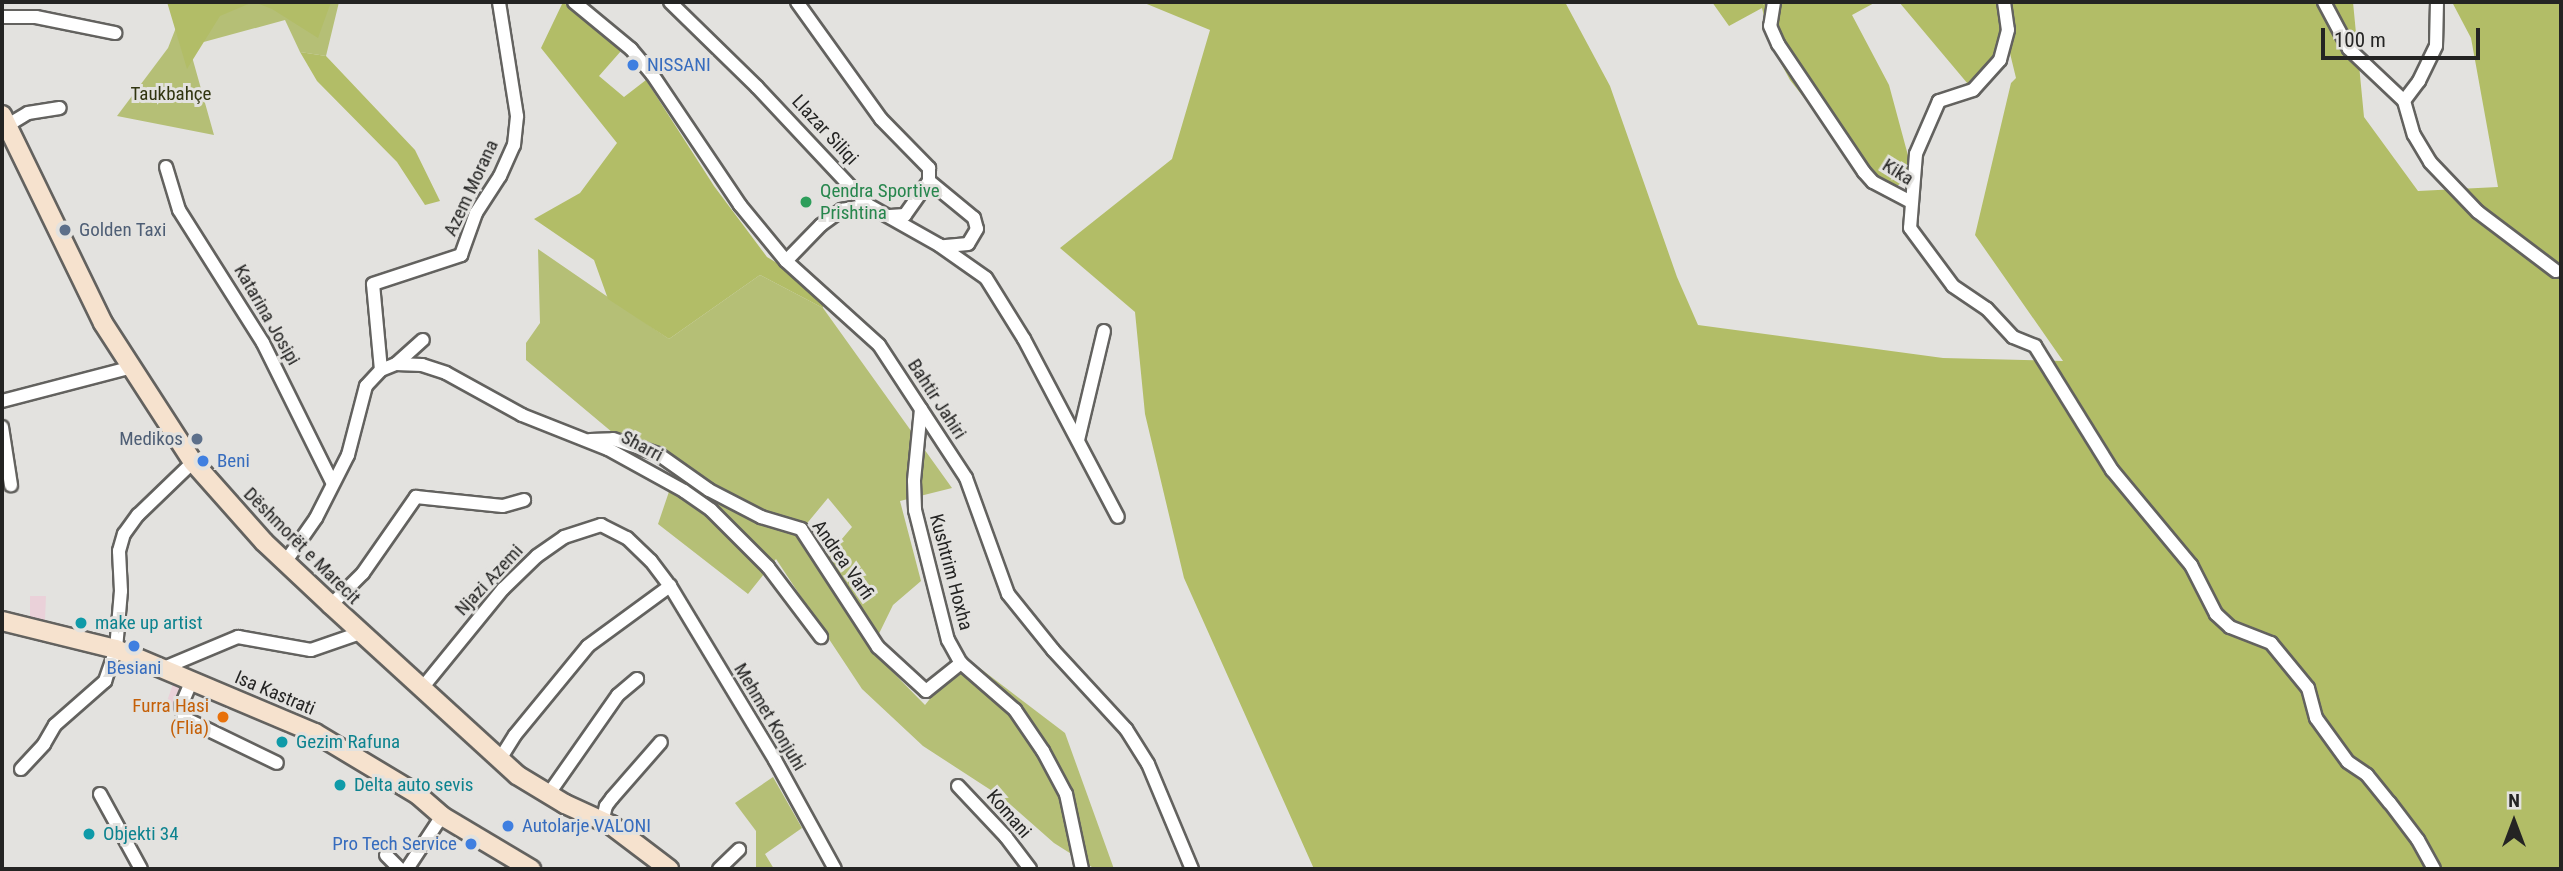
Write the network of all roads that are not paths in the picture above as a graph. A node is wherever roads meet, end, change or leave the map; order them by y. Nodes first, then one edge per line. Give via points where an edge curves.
1 (499, 2) edge
2 (574, 2) edge
3 (670, 2) edge
4 (797, 2) edge
5 (1774, 2) edge
6 (2004, 2) edge
7 (2324, 2) edge
8 (2437, 2) edge
9 (2, 17) edge
10 (115, 33) dead end
11 (2404, 101) junction
12 (60, 108) dead end
13 (5, 120) edge
14 (166, 167) dead end
15 (929, 181) junction
16 (1911, 202) junction
17 (868, 205) junction
18 (890, 216) junction
19 (939, 245) junction
20 (786, 261) junction
21 (2556, 271) dead end
22 (1104, 331) dead end
23 (423, 340) dead end
24 (396, 365) junction
25 (129, 368) junction
26 (381, 370) junction
27 (2, 401) edge
28 (920, 409) junction
29 (2, 427) edge
30 (586, 440) junction
31 (1078, 440) junction
32 (193, 462) junction
33 (333, 484) junction
34 (11, 485) dead end
35 (524, 500) dead end
36 (1118, 517) dead end
37 (601, 525) joint
38 (286, 561) junction
39 (670, 586) junction
40 (331, 606) junction
41 (2, 621) edge
42 (360, 634) junction
43 (821, 637) dead end
44 (116, 649) junction
45 (961, 663) junction
46 (159, 670) junction
47 (637, 679) dead end
48 (191, 681) junction
49 (424, 687) junction
50 (660, 742) dead end
51 (500, 760) junction
52 (277, 763) dead end
53 (21, 769) dead end
54 (958, 786) dead end
55 (550, 792) junction
56 (100, 794) dead end
57 (442, 816) junction
58 (602, 823) junction
59 (739, 850) dead end
60 (386, 855) dead end
61 (141, 869) edge
62 (400, 869) edge
63 (407, 869) edge
64 (531, 869) edge
65 (669, 869) edge
66 (719, 869) edge
67 (835, 869) edge
68 (1030, 869) edge
69 (1082, 869) edge
70 (1192, 869) edge
71 (2434, 869) edge

1 - 26 street, Azem Morana via 517,116 514,145 476,213 461,255 373,284
2 - 20 street, Bahtir Jahiri via 631,49 652,74 740,205
3 - 17 street, Llazar Siliqi
4 - 15 street via 881,119 929,168
5 - 16 street, Kika via 1770,26 1779,44 1864,172 1873,182
6 - 16 street, Kika via 2008,30 2000,60 1973,90 1939,101 1916,154
7 - 11 street via 2349,49
8 - 11 street via 2436,46
9 - 10 street via 36,17
11 - 21 street via 2414,135 2430,162 2478,212
12 - 13 street, Dëshmorët e Marecit
13 - 25 street, Dëshmorët e Marecit
14 - 33 street, Katarina Josipi via 179,210 257,332
15 - 18 street via 905,215
15 - 19 street via 974,218 977,229 968,244
16 - 71 street via 1910,228 1945,277 1987,309 2013,337 2035,346 2112,471 2191,565 2216,614 2230,627 2271,643 2308,688 2316,718 2348,762 2367,775 2390,803
17 - 18 street, Llazar Siliqi
17 - 20 street via 831,218
18 - 19 street, Llazar Siliqi
19 - 31 street, Llazar Siliqi via 986,278
20 - 28 street, Bahtir Jahiri via 879,345
22 - 31 street
23 - 24 street
24 - 26 street
24 - 30 street, Sharri via 422,365 446,373 522,415
25 - 27 street
25 - 32 street, Dëshmorët e Marecit
26 - 33 street via 361,396 357,426
28 - 45 street, Kushtrim Hoxha via 915,510 948,640
28 - 70 street, Bahtir Jahiri via 966,478 1008,594 1126,729 1148,764
29 - 34 street
30 - 43 street, Sharri via 711,510 768,567
30 - 45 street, Andrea Varfi via 613,439 658,454 761,517 801,529 878,647 926,691
31 - 36 street, Llazar Siliqi
32 - 38 street, Dëshmorët e Marecit
32 - 44 street via 124,534 119,551
33 - 38 street
35 - 40 street via 503,506 416,497 363,573
37 - 39 street, Mehmet Konjuhi via 627,538
37 - 49 street, Njazi Azemi via 564,537 537,556 494,600
38 - 40 street, Dëshmorët e Marecit
39 - 51 street via 588,646
39 - 67 street, Mehmet Konjuhi
40 - 42 street, Dëshmorët e Marecit
41 - 44 street, Isa Kastrati
42 - 46 street via 311,650 238,637
42 - 49 street, Dëshmorët e Marecit
44 - 46 street, Isa Kastrati
44 - 53 street via 105,681 55,725
45 - 69 street, Kushtrim Hoxha via 1015,710 1043,751 1066,794
46 - 48 street, Isa Kastrati
47 - 55 street via 618,695
48 - 52 street via 181,706 181,713 191,723
48 - 57 street, Isa Kastrati via 315,733 418,795
49 - 51 street, Dëshmorët e Marecit
50 - 58 street via 606,806
51 - 55 street, Dëshmorët e Marecit
54 - 68 street, Komani
55 - 58 street, Dëshmorët e Marecit
56 - 61 street
57 - 63 street
57 - 64 street, Isa Kastrati
58 - 65 street, Dëshmorët e Marecit
59 - 66 street
60 - 62 street

